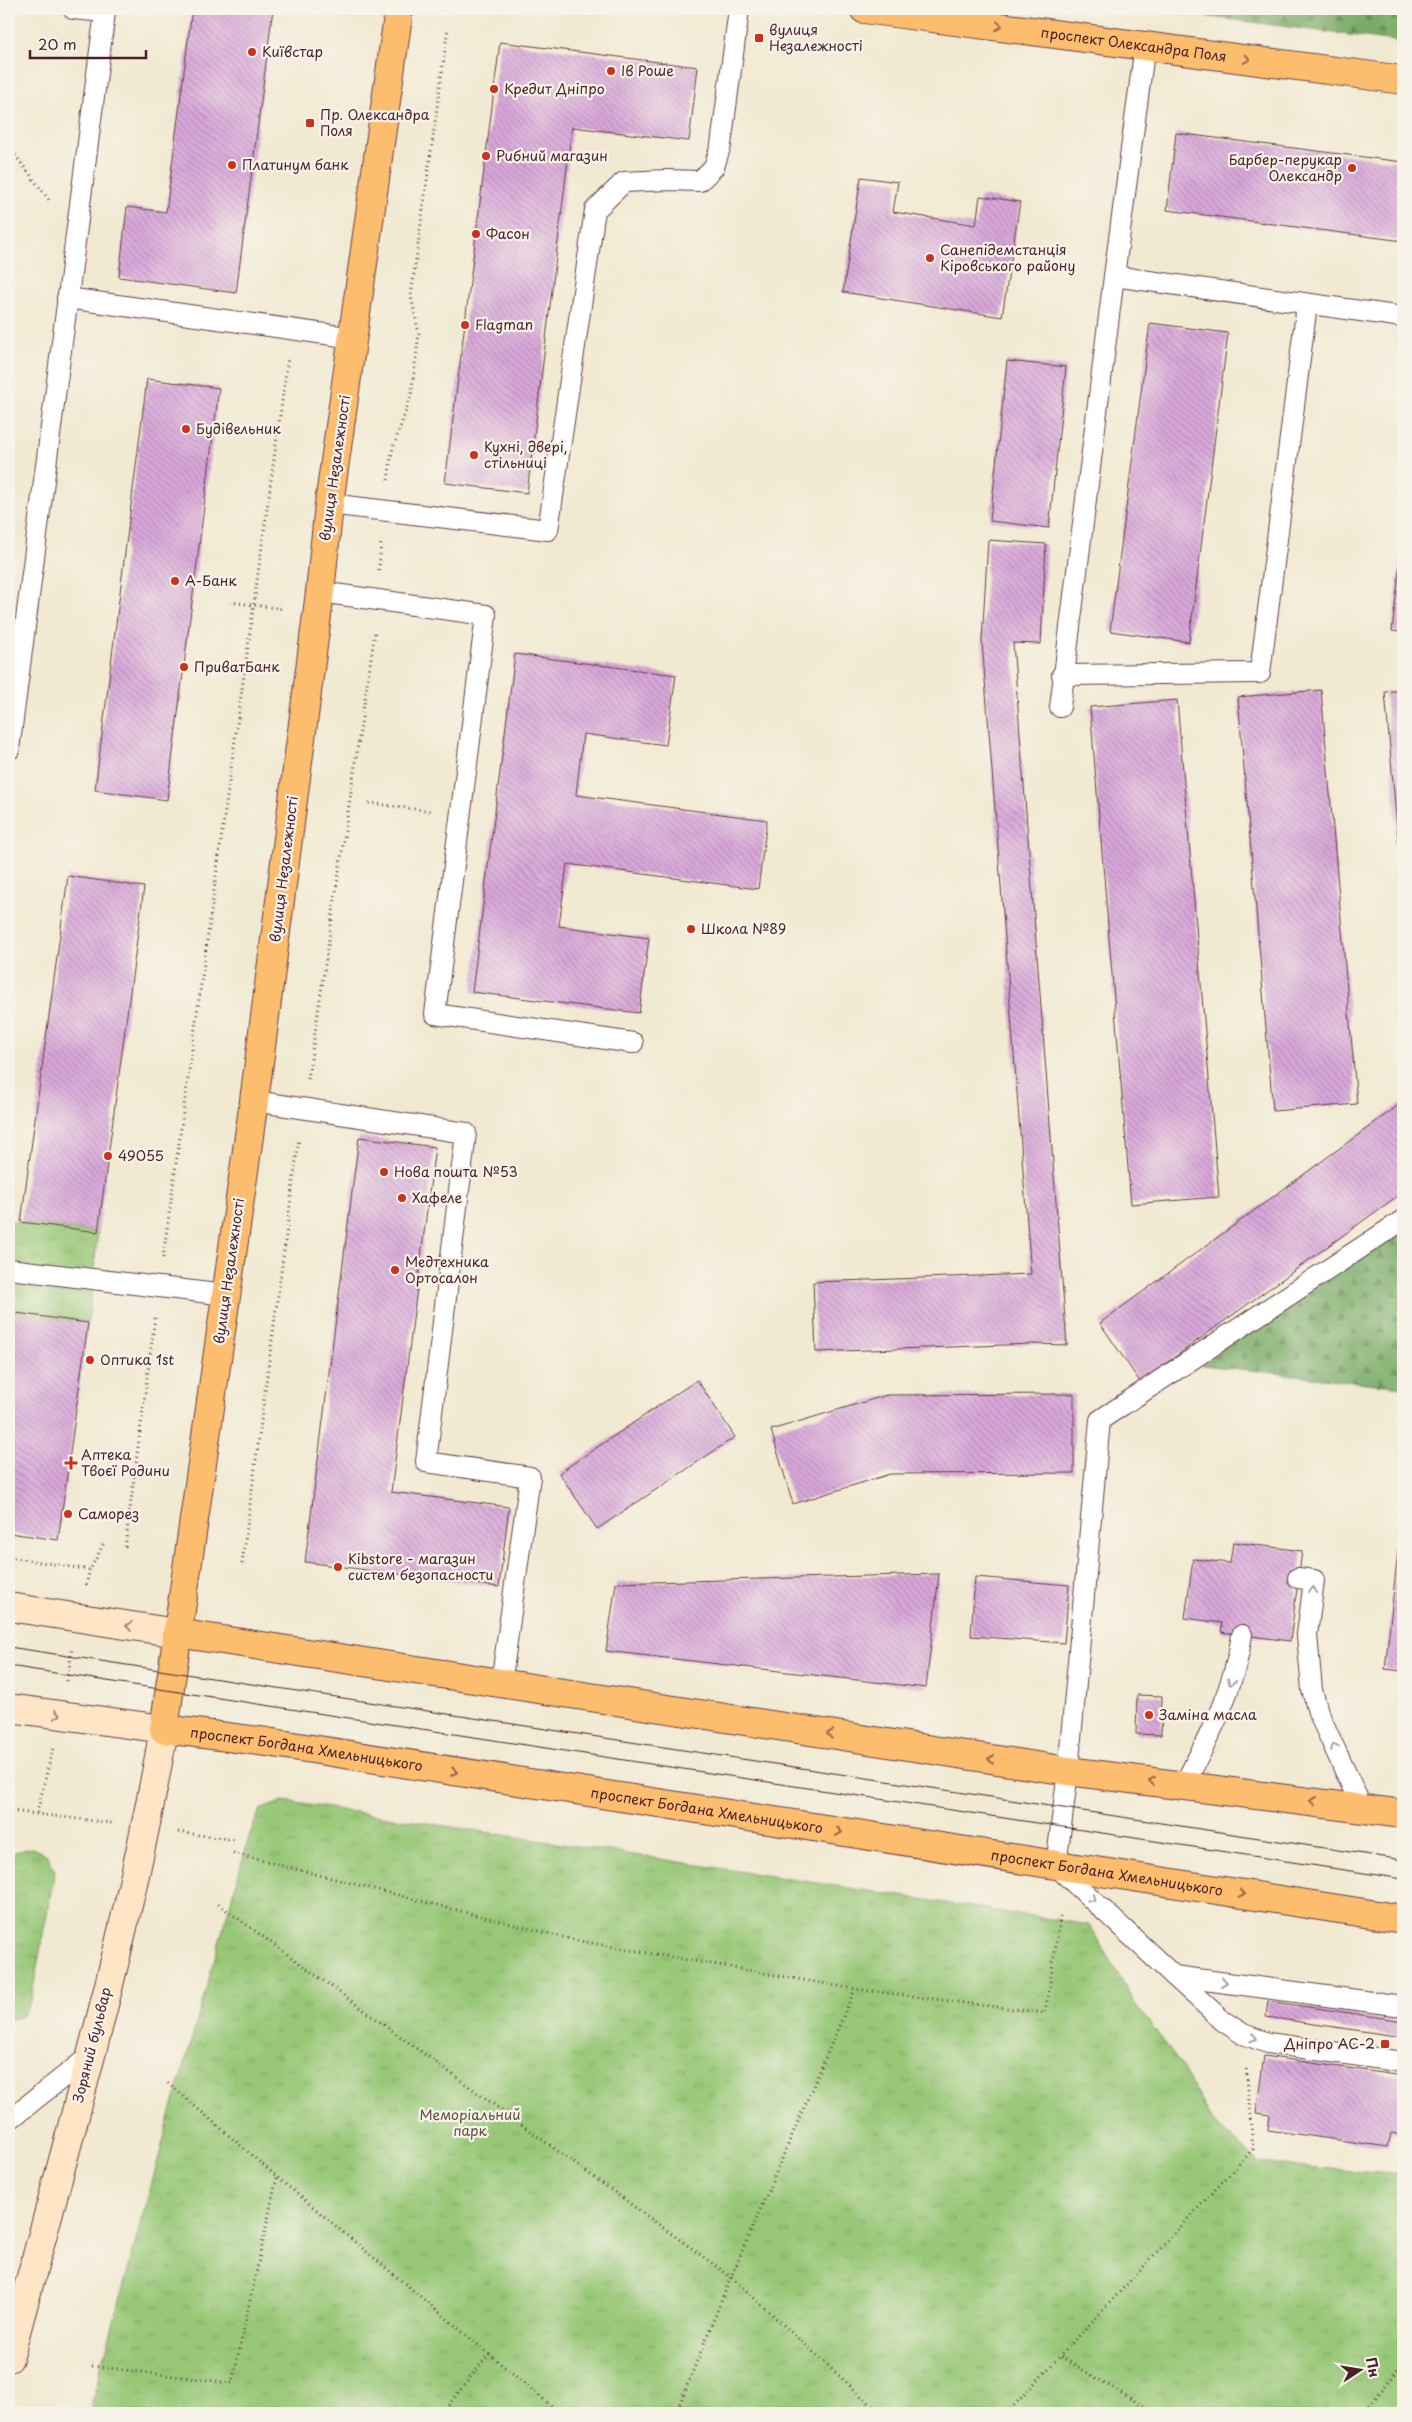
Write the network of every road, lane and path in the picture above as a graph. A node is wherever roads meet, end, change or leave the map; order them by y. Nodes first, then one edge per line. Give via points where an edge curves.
1 (73, 9) edge
2 (399, 9) edge
3 (739, 9) edge
4 (864, 9) edge
5 (448, 28) dead end
6 (1145, 45) junction
7 (1403, 80) edge
8 (9, 147) edge
9 (76, 235) junction
10 (1114, 276) junction
11 (67, 298) junction
12 (1307, 304) junction
13 (1403, 317) edge
14 (292, 330) junction
15 (354, 338) junction
16 (329, 504) junction
17 (384, 511) junction
18 (320, 592) junction
19 (376, 600) junction
20 (1062, 675) junction
21 (1060, 707) dead end
22 (9, 750) edge
23 (633, 1043) dead end
24 (254, 1101) junction
25 (303, 1109) junction
26 (1403, 1220) edge
27 (9, 1269) edge
28 (159, 1287) junction
29 (226, 1295) junction
30 (104, 1543) dead end
31 (125, 1546) dead end
32 (9, 1557) edge
33 (242, 1564) dead end
34 (1298, 1578) dead end
35 (9, 1607) edge
36 (177, 1633) junction
37 (1242, 1635) dead end
38 (501, 1684) junction
39 (9, 1708) edge
40 (164, 1729) junction
41 (1068, 1770) junction
42 (1184, 1785) junction
43 (1362, 1808) junction
44 (11, 1811) dead end
45 (1403, 1814) edge
46 (122, 1825) dead end
47 (174, 1832) dead end
48 (236, 1840) dead end
49 (233, 1854) dead end
50 (1056, 1866) junction
51 (218, 1904) dead end
52 (1062, 1905) dead end
53 (1403, 1919) edge
54 (1174, 1976) junction
55 (855, 1989) junction
56 (1403, 2006) edge
57 (1243, 2034) junction
58 (91, 2055) junction
59 (1403, 2062) edge
60 (168, 2083) dead end
61 (10, 2123) edge
62 (277, 2177) junction
63 (731, 2277) junction
64 (489, 2354) junction
65 (1061, 2357) junction
66 (9, 2358) edge
67 (1403, 2364) edge
68 (92, 2366) dead end
69 (442, 2413) edge
70 (560, 2413) edge
71 (676, 2413) edge
72 (880, 2413) edge
73 (1007, 2413) edge
74 (1155, 2413) edge
75 (1363, 2413) edge

1 - 9 lane via 105,12
2 - 15 main road, вулиця Незалежності
3 - 17 lane via 722,144 714,167 700,181 624,182 595,210 548,530
4 -> 6 main road, проспект Олександра Поля
5 - 17 path via 410,296 419,334 411,396 392,451
6 -> 7 main road, проспект Олександра Поля
6 - 10 lane
8 - 9 path
9 - 11 lane
10 - 12 lane
10 - 20 lane
11 - 14 lane
11 - 22 lane
12 - 13 lane
12 - 20 lane via 1260,673
14 - 15 lane
14 - 28 path
15 - 16 main road, вулиця Незалежності
16 - 17 lane
16 - 18 main road, вулиця Незалежності
17 - 19 path
18 - 19 lane
18 - 24 main road, вулиця Незалежності
19 - 23 lane via 486,615 435,1014
19 - 25 path via 376,622
20 - 21 lane
24 - 25 lane
24 - 29 main road, вулиця Незалежності
25 - 33 path
25 - 38 lane via 466,1133 426,1462 530,1477
26 - 41 lane via 1100,1420
27 - 28 lane
28 - 29 lane
28 - 31 path
29 - 36 main road, вулиця Незалежності
30 - 32 path via 90,1570
43 -> 34 lane via 1318,1712 1312,1690 1307,1635 1314,1580
36 -> 35 main road
36 - 38 main road
36 - 40 main road, вулиця Незалежності
37 -> 42 lane via 1226,1699
41 -> 38 main road
39 -> 40 main road, проспект Богдана Хмельницького
40 -> 50 main road, проспект Богдана Хмельницького
40 - 58 main road, Зоряний бульвар via 146,1828
42 -> 41 main road
41 - 50 lane
43 -> 42 main road
43 - 45 main road
44 - 46 path
47 - 48 path
49 - 55 path via 574,1940
50 -> 53 main road, проспект Богдана Хмельницького
50 -> 54 lane
51 - 63 path
52 - 55 path via 1045,2013
54 -> 56 lane
54 - 57 lane via 1223,2021
55 - 63 path
57 -> 59 lane via 1268,2043
57 - 65 path via 1253,2149
58 - 61 lane
58 - 66 main road, Зоряний бульвар
60 - 62 path
62 - 64 path
62 - 68 path via 232,2383
63 - 71 path
63 - 72 path
64 - 69 path
64 - 70 path
65 - 73 path
65 - 74 path
67 - 75 path

